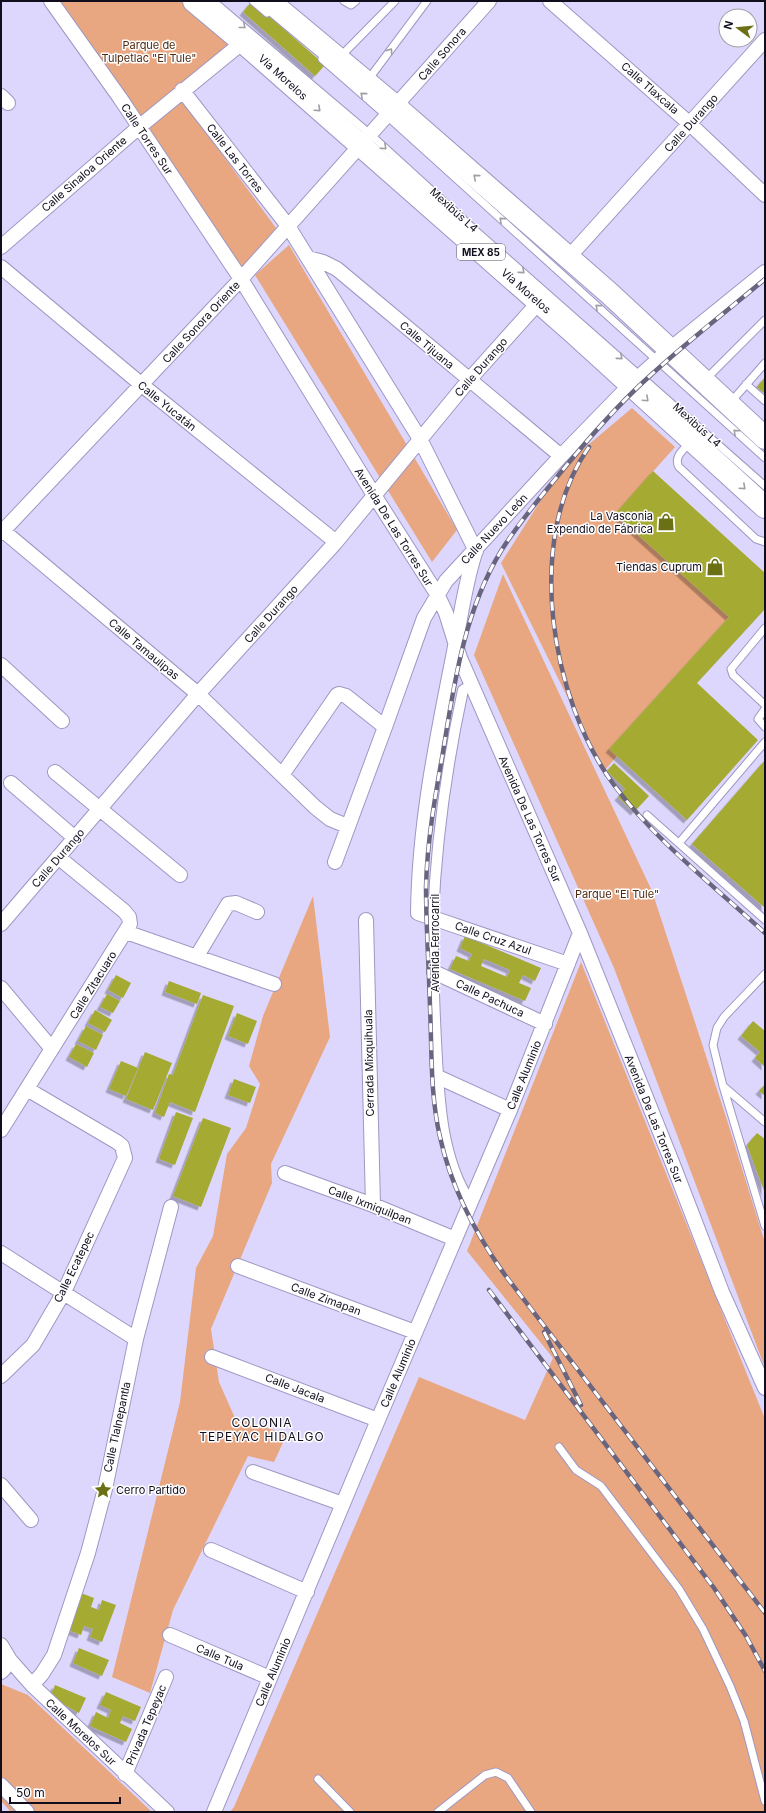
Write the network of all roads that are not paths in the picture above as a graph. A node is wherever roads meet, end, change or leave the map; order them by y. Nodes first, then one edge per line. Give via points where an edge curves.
1 (51, 1) edge
2 (194, 1) edge
3 (213, 1) edge
4 (253, 1) edge
5 (344, 1) edge
6 (356, 1) edge
7 (395, 1) edge
8 (427, 1) edge
9 (489, 1) edge
10 (550, 1) edge
11 (272, 10) edge
12 (765, 40) edge
13 (243, 42) junction
14 (315, 53) dead end
15 (338, 59) junction
16 (366, 82) junction
17 (182, 90) junction
18 (392, 111) junction
19 (690, 124) junction
20 (139, 127) junction
21 (366, 141) junction
22 (765, 195) edge
23 (288, 226) junction
24 (1, 247) edge
25 (308, 258) junction
26 (568, 258) junction
27 (1, 267) edge
28 (765, 272) edge
29 (241, 279) junction
30 (539, 302) junction
31 (765, 320) edge
32 (664, 355) junction
33 (765, 363) edge
34 (469, 380) junction
35 (636, 380) junction
36 (704, 382) junction
37 (746, 384) junction
38 (142, 385) junction
39 (765, 401) edge
40 (728, 404) junction
41 (765, 438) edge
42 (420, 439) junction
43 (692, 442) junction
44 (561, 456) junction
45 (765, 458) edge
46 (765, 486) edge
47 (374, 495) junction
48 (765, 507) edge
49 (2, 531) edge
50 (336, 542) junction
51 (765, 542) edge
52 (476, 551) junction
53 (437, 594) junction
54 (765, 628) edge
55 (455, 646) junction
56 (1, 665) edge
57 (472, 685) junction
58 (198, 694) junction
59 (765, 705) edge
60 (765, 709) edge
61 (62, 721) dead end
62 (385, 727) junction
63 (765, 727) edge
64 (765, 742) edge
65 (55, 772) dead end
66 (282, 775) junction
67 (11, 783) dead end
68 (101, 809) junction
69 (647, 815) dead end
70 (347, 826) junction
71 (75, 838) junction
72 (678, 843) junction
73 (58, 857) junction
74 (335, 862) dead end
75 (180, 875) dead end
76 (257, 912) dead end
77 (418, 913) joint
78 (433, 918) junction
79 (366, 920) dead end
80 (765, 920) edge
81 (1, 924) edge
82 (126, 932) junction
83 (580, 933) junction
84 (197, 956) junction
85 (568, 964) junction
86 (434, 972) junction
87 (765, 974) edge
88 (274, 984) dead end
89 (1, 988) edge
90 (545, 1024) junction
91 (52, 1049) junction
92 (438, 1077) junction
93 (723, 1086) junction
94 (27, 1089) junction
95 (510, 1110) junction
96 (765, 1122) edge
97 (1, 1130) edge
98 (285, 1173) dead end
99 (470, 1202) junction
100 (171, 1206) dead end
101 (373, 1206) junction
102 (765, 1226) edge
103 (455, 1239) junction
104 (1, 1253) edge
105 (238, 1266) dead end
106 (64, 1292) junction
107 (415, 1332) junction
108 (136, 1339) junction
109 (212, 1357) dead end
110 (1, 1376) edge
111 (765, 1388) edge
112 (378, 1420) junction
113 (559, 1447) dead end
114 (253, 1472) dead end
115 (1, 1485) edge
116 (343, 1504) junction
117 (31, 1520) dead end
118 (211, 1550) dead end
119 (306, 1592) junction
120 (170, 1635) dead end
121 (1, 1645) edge
122 (1, 1660) edge
123 (1, 1672) edge
124 (166, 1677) dead end
125 (270, 1678) junction
126 (32, 1685) junction
127 (125, 1774) junction
128 (318, 1779) dead end
129 (1, 1785) edge
130 (765, 1801) edge
131 (218, 1810) edge
132 (27, 1812) edge
133 (167, 1812) edge
134 (350, 1812) edge
135 (438, 1812) edge
136 (532, 1812) edge

1 - 20 street, Calle Torres Sur
2 - 13 main road, Vía Morelos / MEX 85
3 -> 21 lane, Mexibús L4
4 - 11 lane
5 - 6 lane via 352,5
7 - 15 lane
16 -> 8 lane
9 - 18 street, Calle Sonora
10 - 19 street, Calle Tlaxcala
11 - 15 main road
12 - 19 street, Calle Durango
13 - 17 street, Calle Sinaloa Oriente
13 -> 21 main road, Vía Morelos / MEX 85
18 -> 14 lane, Mexibús L4
15 - 16 main road
16 - 18 main road
17 - 20 street, Calle Sinaloa Oriente
17 - 23 street, Calle Las Torres
18 - 21 street, Calle Sonora Oriente
26 -> 18 main road
32 -> 18 lane, Mexibús L4
19 - 22 street, Calle Tlaxcala
19 - 26 street, Calle Durango
20 - 24 street, Calle Sinaloa Oriente
20 - 29 street, Calle Torres Sur
21 - 23 street, Calle Sonora Oriente
21 - 30 main road, Vía Morelos / MEX 85
21 -> 35 lane, Mexibús L4 via 475,230
23 - 25 street
23 - 29 street, Calle Sonora Oriente
25 - 34 street, Calle Tijuana via 336,269
25 - 42 street
26 - 32 main road
27 - 38 street, Calle Yucatán
28 - 32 street, Calle Nuevo León
29 - 38 street, Calle Sonora Oriente
29 - 47 street, Avenida De Las Torres Sur
30 - 34 street, Calle Durango
30 - 35 main road, Vía Morelos / MEX 85
31 - 36 lane
32 - 35 street, Calle Nuevo León
32 - 36 main road
45 -> 32 lane, Mexibús L4
33 - 37 lane
34 - 42 street, Calle Durango
34 - 44 street, Calle Tijuana
35 -> 43 main road, Vía Morelos / MEX 85
35 - 44 street, Calle Nuevo León
35 - 46 lane, Mexibús L4
36 - 40 main road
37 - 39 lane
37 - 40 lane
38 - 49 street, Calle Sonora Oriente
38 - 50 street, Calle Yucatán
40 - 41 main road
42 - 47 street, Calle Durango
42 - 52 street
43 -> 48 main road, Vía Morelos / MEX 85
43 - 51 lane via 678,456 676,462 679,467 756,539
44 - 52 street, Calle Nuevo León
47 - 50 street, Calle Durango
47 - 53 street, Avenida De Las Torres Sur
49 - 58 street, Calle Tamaulipas
50 - 58 street, Calle Durango
52 - 53 street, Calle Nuevo León
52 - 55 street, Avenida Ferrocarril
53 - 55 street, Avenida De Las Torres Sur via 446,613
53 - 62 street, Calle Nuevo León via 424,618
54 - 59 lane via 731,669 733,675
55 - 57 street, Avenida De Las Torres Sur
55 - 77 street, Avenida Ferrocarril via 428,796 418,873
56 - 61 street
57 - 78 street, Avenida Ferrocarril via 463,690 450,764 437,860
57 - 83 street, Avenida De Las Torres Sur
58 - 66 street, Calle Tamaulipas
58 - 68 street, Calle Durango
60 - 63 lane via 758,719
62 - 66 street via 346,696 336,695
62 - 70 street, Calle Nuevo León
64 - 72 lane
65 - 68 street
66 - 70 street, Calle Tamaulipas via 325,815
67 - 71 street
68 - 71 street, Calle Durango
68 - 75 street
69 - 72 lane
70 - 74 street, Calle Nuevo León
71 - 73 street, Calle Durango
72 - 80 lane
73 - 81 street, Calle Durango
73 - 82 street via 127,914 130,924
76 - 84 street via 230,902
77 - 78 street, Calle Cruz Azul
78 - 85 street, Calle Cruz Azul
78 - 86 street, Avenida Ferrocarril
79 - 101 street, Cerrada Mixquihuala
82 - 84 street
82 - 91 street, Calle Zitacuaro
83 - 85 street, Calle Aluminio
83 - 111 street, Avenida De Las Torres Sur via 722,1292
84 - 88 street
85 - 90 street, Calle Aluminio
86 - 90 street, Calle Pachuca
86 - 92 street, Avenida Ferrocarril
87 - 93 lane via 724,1017 717,1028 713,1045
89 - 91 street
90 - 95 street, Calle Aluminio
91 - 94 street, Calle Zitacuaro
92 - 95 street
92 - 99 street, Avenida Ferrocarril via 450,1158
93 - 96 lane
93 - 102 lane
94 - 97 street, Calle Zitacuaro
94 - 106 street, Calle Ecatepec via 122,1146 125,1158
95 - 99 street, Calle Aluminio
98 - 101 street, Calle Ixmiquilpan
99 - 103 street, Calle Aluminio
100 - 108 street, Calle Tlalnepantla
101 - 103 street, Calle Ixmiquilpan
103 - 107 street, Calle Aluminio
104 - 106 street
105 - 107 street, Calle Zimapan
106 - 108 street
106 - 110 street, Calle Ecatepec via 33,1345
107 - 112 street, Calle Aluminio
108 - 126 street, Calle Tlalnepantla via 105,1489 88,1553 54,1655
109 - 112 street, Calle Jacala
112 - 116 street, Calle Aluminio
113 - 130 lane via 576,1470 601,1486 679,1589 703,1629 744,1721
114 - 116 street
115 - 117 street
116 - 119 street, Calle Aluminio
118 - 119 street
119 - 125 street, Calle Aluminio
120 - 125 street, Calle Tula
121 - 126 street, Calle Morelos Sur via 10,1660
122 - 123 street via 4,1666
124 - 127 street, Privada Tepeyac
125 - 131 street, Calle Aluminio
126 - 127 street, Calle Morelos Sur
127 - 133 street, Calle Morelos Sur
128 - 134 lane
129 - 132 street
135 - 136 lane via 485,1775 496,1772 508,1778

